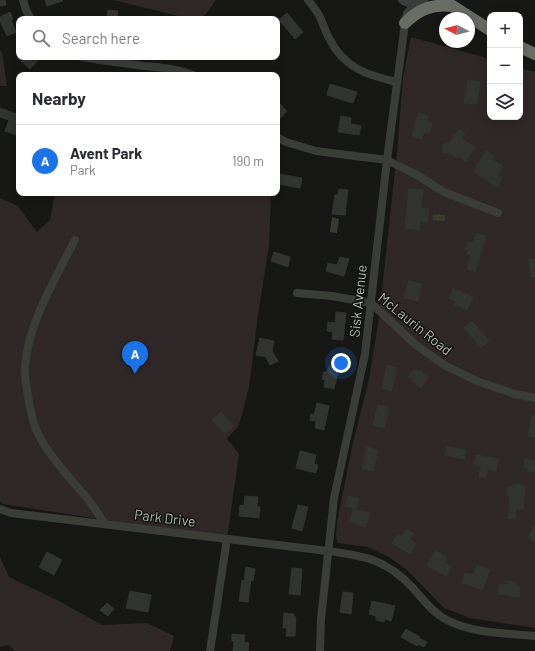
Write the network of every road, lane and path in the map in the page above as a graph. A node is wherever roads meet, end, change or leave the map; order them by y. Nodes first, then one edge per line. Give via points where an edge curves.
1 (23, 0) edge
2 (308, 0) edge
3 (401, 0) edge
4 (425, 1) edge
5 (448, 3) edge
6 (29, 16) edge
7 (405, 23) junction
8 (487, 28) edge
9 (522, 48) edge
10 (535, 54) edge
11 (95, 60) edge
12 (185, 72) edge
13 (397, 82) junction
14 (280, 139) edge
15 (387, 160) junction
16 (498, 212) dead end
17 (76, 240) dead end
18 (297, 293) dead end
19 (371, 303) junction
20 (535, 398) edge
21 (0, 509) edge
22 (105, 524) junction
23 (227, 539) junction
24 (328, 551) junction
25 (535, 636) edge
26 (210, 651) edge
27 (320, 651) edge

1 - 6 street
2 - 13 street via 339,55 371,76
3 - 4 street, Sisk Avenue via 411,4
3 - 7 street, Sisk Avenue
4 - 7 street, Sisk Avenue via 407,13
5 - 7 highway via 423,9
5 - 8 highway
7 - 13 street, Sisk Avenue
9 - 10 highway
11 - 12 street via 163,67
13 - 15 street, Sisk Avenue
14 - 15 street via 316,151
15 - 16 street via 444,192
15 - 19 street, Sisk Avenue
17 - 22 street via 51,287 35,325 25,367 27,391 38,433
18 - 19 street, McLaurin Road
19 - 20 street, McLaurin Road via 416,345 446,366 476,381
19 - 24 street, Sisk Avenue via 365,354 334,498
21 - 22 street, Park Drive via 12,513
22 - 23 street, Park Drive
23 - 24 street, Park Drive
23 - 26 street
24 - 25 street, Park Drive via 366,557 383,563 395,571 446,620 473,629
24 - 27 street, Sisk Avenue

